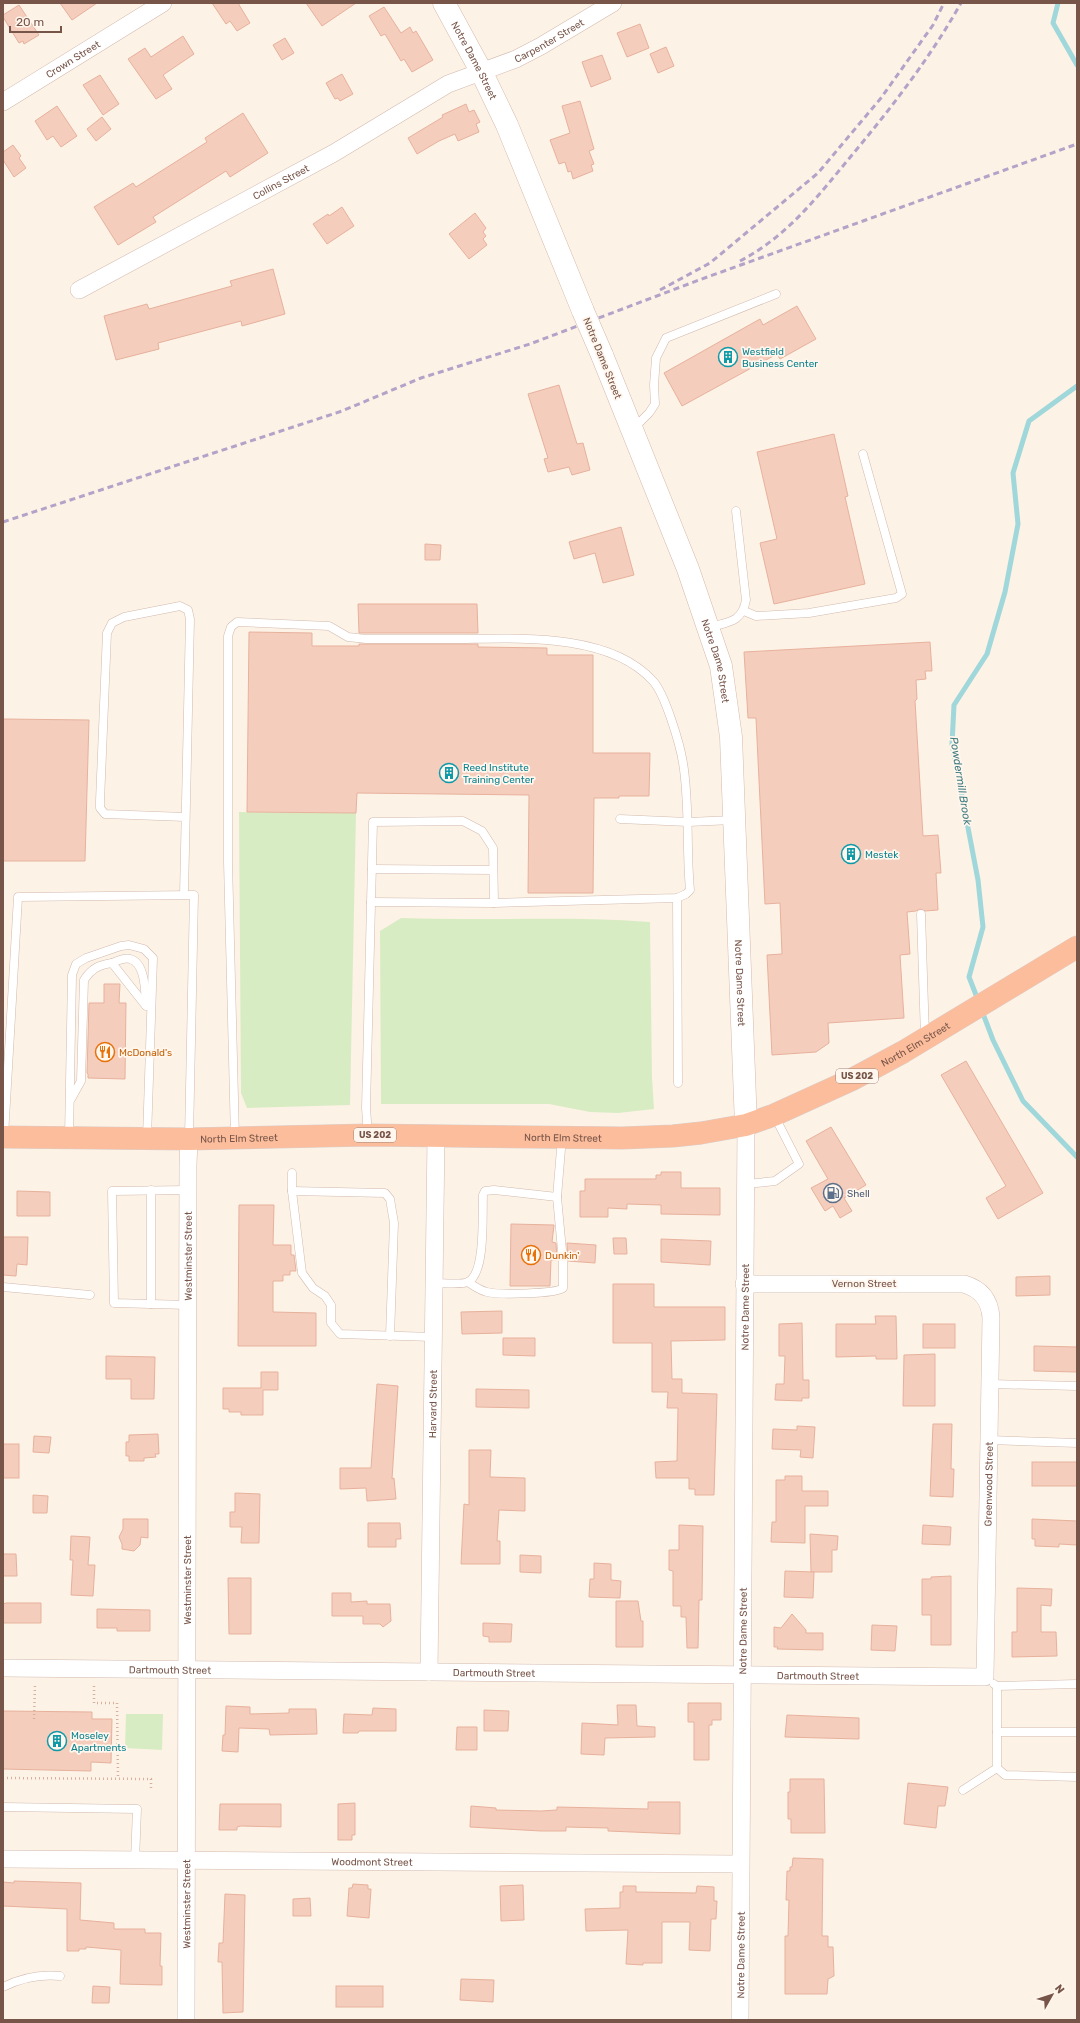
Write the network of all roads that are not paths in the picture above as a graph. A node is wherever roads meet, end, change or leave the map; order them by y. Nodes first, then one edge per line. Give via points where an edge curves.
1 (163, 3) edge
2 (444, 3) edge
3 (613, 3) edge
4 (481, 71) junction
5 (3, 102) edge
6 (78, 290) dead end
7 (776, 294) dead end
8 (632, 430) junction
9 (863, 454) dead end
10 (736, 511) dead end
11 (744, 611) junction
12 (710, 627) junction
13 (185, 817) junction
14 (620, 818) dead end
15 (734, 820) junction
16 (688, 822) junction
17 (372, 869) junction
18 (493, 870) junction
19 (184, 895) junction
20 (677, 898) junction
21 (371, 902) junction
22 (494, 902) junction
23 (922, 914) dead end
24 (1077, 947) edge
25 (112, 963) junction
26 (146, 1006) junction
27 (150, 1036) junction
28 (924, 1038) junction
29 (678, 1083) dead end
30 (70, 1102) junction
31 (774, 1115) junction
32 (746, 1125) junction
33 (368, 1135) junction
34 (436, 1136) junction
35 (562, 1136) junction
36 (3, 1137) edge
37 (69, 1138) junction
38 (147, 1139) junction
39 (189, 1139) junction
40 (235, 1139) junction
41 (292, 1173) dead end
42 (747, 1184) junction
43 (151, 1190) junction
44 (188, 1190) junction
45 (292, 1191) junction
46 (557, 1197) junction
47 (468, 1282) junction
48 (434, 1283) junction
49 (744, 1284) junction
50 (3, 1287) edge
51 (981, 1292) joint
52 (90, 1294) dead end
53 (151, 1304) junction
54 (188, 1305) junction
55 (390, 1336) junction
56 (433, 1337) junction
57 (990, 1384) junction
58 (1077, 1386) edge
59 (989, 1440) junction
60 (1077, 1443) edge
61 (3, 1668) edge
62 (186, 1670) junction
63 (429, 1672) junction
64 (741, 1676) junction
65 (991, 1681) junction
66 (1077, 1684) edge
67 (997, 1732) junction
68 (1077, 1732) edge
69 (997, 1768) junction
70 (1077, 1777) edge
71 (963, 1790) dead end
72 (3, 1807) edge
73 (3, 1859) edge
74 (136, 1861) junction
75 (186, 1862) junction
76 (740, 1864) junction
77 (60, 1976) dead end
78 (3, 1987) edge
79 (186, 2020) edge
80 (740, 2020) edge

1 - 5 street, Crown Street
2 - 4 main road, Notre Dame Street
3 - 4 street, Carpenter Street via 542,46 498,67
4 - 6 street, Collins Street via 448,84 334,154
4 - 8 main road, Notre Dame Street, bridge via 507,125
7 - 8 lane via 666,338 656,358 655,404
8 - 12 main road, Notre Dame Street
9 - 11 lane via 902,594 896,598 809,613 756,616
10 - 11 lane via 746,600
11 - 12 lane via 736,620
12 - 15 main road, Notre Dame Street via 727,697
13 - 13 lane via 105,814 100,808 107,633 112,623 124,617 180,606 188,610 190,619
13 - 19 lane
14 - 16 lane
15 - 16 lane
15 - 32 main road, Notre Dame Street
16 - 20 lane via 690,890
16 - 40 lane via 683,762 664,698 654,681 640,668 611,653 538,638 366,639 348,637 329,626 237,622 231,627 228,636 228,862
17 - 18 lane
17 - 18 lane via 373,822 463,821 482,831 493,848
17 - 21 lane
18 - 22 lane
19 - 36 lane via 18,897
19 - 39 lane via 194,895
20 - 22 lane
20 - 29 lane
21 - 22 lane
21 - 33 lane via 366,1108
23 - 28 lane
24 - 28 highway, North Elm Street / US 202
25 - 26 lane
25 - 26 lane via 126,959 136,963 143,976
25 - 30 lane via 95,967 84,980 80,1081
26 - 27 lane
27 - 30 lane via 153,958 150,954 135,946 121,946 76,964 72,975
27 - 38 lane
28 - 31 highway, North Elm Street / US 202 via 851,1080
30 - 37 lane
31 - 32 highway, North Elm Street / US 202
31 - 42 lane via 799,1164 775,1181
32 - 35 highway, North Elm Street / US 202 via 673,1136
32 - 42 street, Notre Dame Street
33 - 34 highway, North Elm Street / US 202
33 - 40 highway, North Elm Street / US 202
34 - 35 highway, North Elm Street / US 202
34 - 48 street, Harvard Street
35 - 46 lane
36 - 37 highway, North Elm Street / US 202
37 - 38 highway, North Elm Street / US 202
38 - 39 highway, North Elm Street / US 202
39 - 40 highway, North Elm Street / US 202
39 - 44 street, Westminster Street
41 - 45 lane
42 - 49 street, Notre Dame Street
43 - 44 lane
43 - 53 lane
43 - 53 lane via 112,1190 114,1303
44 - 54 street, Westminster Street
45 - 55 lane via 302,1273 313,1288 325,1296 330,1305 331,1324 340,1334
45 - 55 lane via 385,1193 390,1199 394,1223
46 - 47 lane via 485,1191 480,1263 476,1276
46 - 47 lane via 563,1261 563,1288 560,1291 488,1292
47 - 48 lane
48 - 56 street, Harvard Street
49 - 51 street, Vernon Street via 957,1283
49 - 64 street, Notre Dame Street
50 - 52 lane
51 - 57 street, Greenwood Street via 990,1310
53 - 54 lane
54 - 62 street, Westminster Street
55 - 56 lane
56 - 63 street, Harvard Street
57 - 58 lane
57 - 59 street, Greenwood Street
59 - 60 lane
59 - 65 street, Greenwood Street
61 - 62 street, Dartmouth Street
62 - 63 street, Dartmouth Street
62 - 75 street, Westminster Street
63 - 64 street, Dartmouth Street
64 - 65 street, Dartmouth Street
64 - 76 street, Notre Dame Street
65 - 66 lane
65 - 67 lane
67 - 68 lane
67 - 69 lane
69 - 70 lane via 1005,1774
69 - 71 lane
72 - 74 lane via 137,1809
73 - 74 street, Woodmont Street
74 - 75 street, Woodmont Street
75 - 76 street, Woodmont Street
75 - 79 street, Westminster Street
76 - 80 street, Notre Dame Street
77 - 78 lane via 48,1975 18,1980

